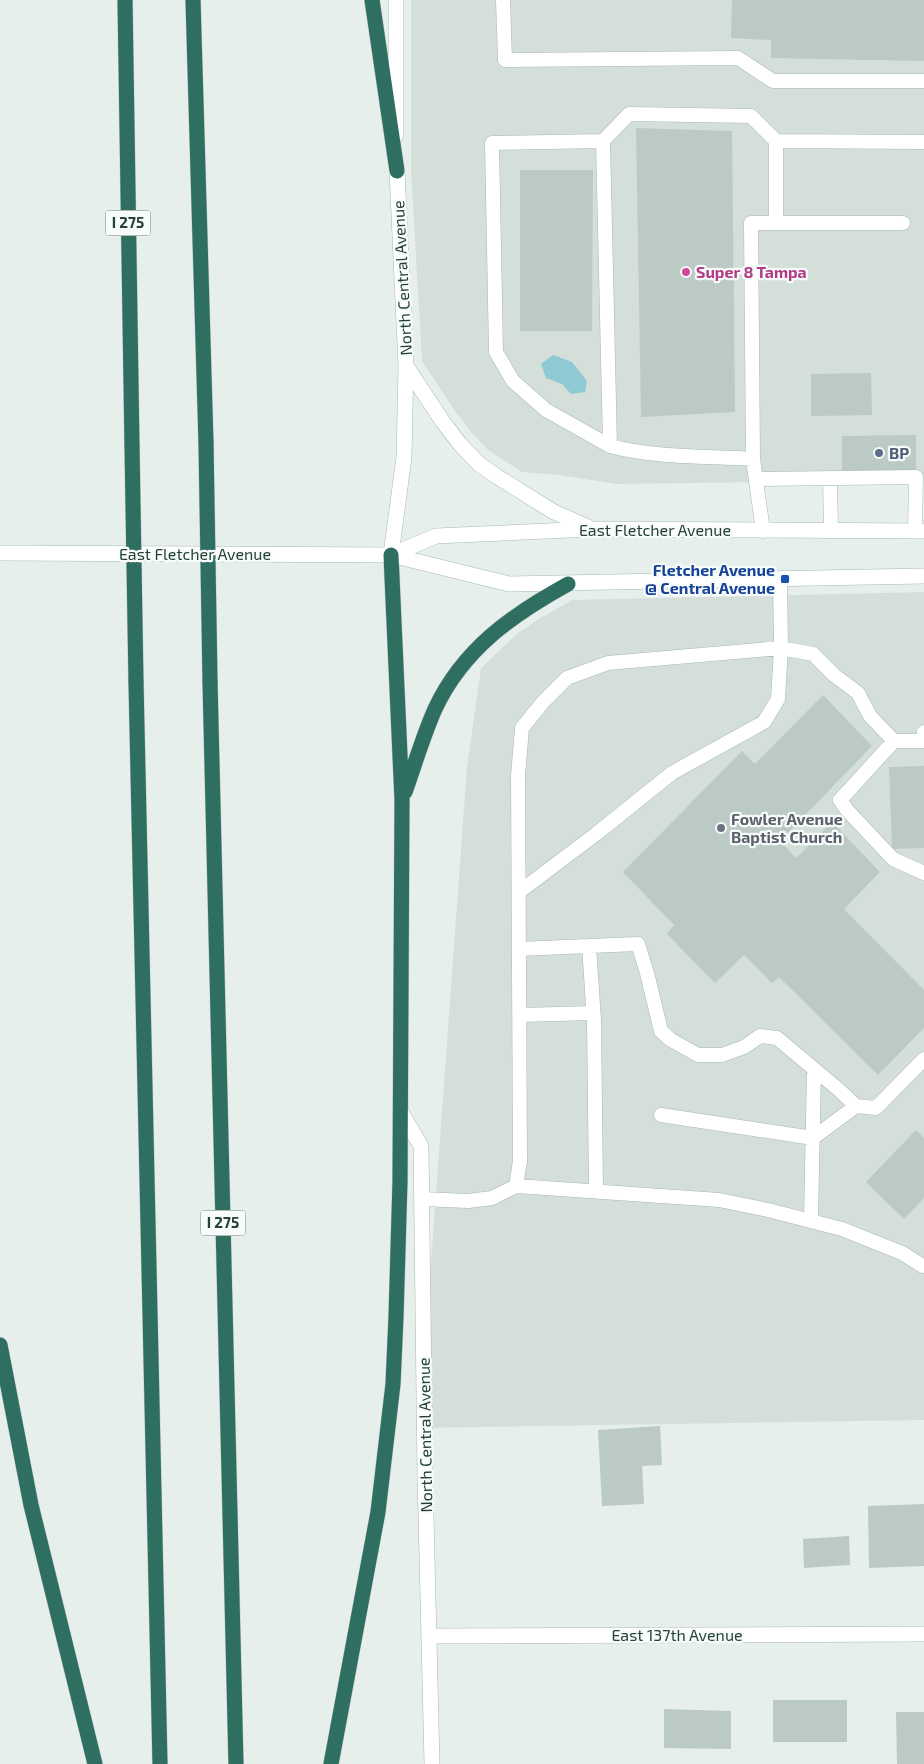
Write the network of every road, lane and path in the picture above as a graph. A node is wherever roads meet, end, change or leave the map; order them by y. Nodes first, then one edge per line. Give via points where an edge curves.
1 (125, 0) edge
2 (193, 0) edge
3 (372, 0) edge
4 (396, 0) edge
5 (503, 0) edge
6 (924, 81) edge
7 (603, 141) junction
8 (776, 141) junction
9 (924, 142) edge
10 (397, 171) junction
11 (776, 223) junction
12 (903, 223) dead end
13 (406, 366) junction
14 (610, 446) junction
15 (753, 459) junction
16 (830, 478) junction
17 (757, 479) junction
18 (592, 529) junction
19 (763, 531) junction
20 (831, 531) junction
21 (919, 531) edge
22 (0, 553) edge
23 (390, 555) junction
24 (924, 576) edge
25 (780, 579) junction
26 (568, 584) junction
27 (781, 648) junction
28 (924, 732) edge
29 (894, 741) junction
30 (402, 800) junction
31 (924, 873) edge
32 (519, 892) junction
33 (590, 946) junction
34 (519, 949) junction
35 (593, 1013) junction
36 (520, 1015) junction
37 (924, 1059) edge
38 (814, 1069) junction
39 (856, 1106) junction
40 (401, 1112) junction
41 (661, 1115) dead end
42 (813, 1138) junction
43 (516, 1186) junction
44 (596, 1191) junction
45 (422, 1199) junction
46 (811, 1221) junction
47 (923, 1266) dead end
48 (0, 1346) edge
49 (924, 1634) edge
50 (430, 1636) junction
51 (95, 1764) edge
52 (160, 1764) edge
53 (236, 1764) edge
54 (331, 1764) edge
55 (432, 1764) edge

1 - 52 highway, I 275, bridge via 136,682
2 - 53 highway, I 275, bridge
3 - 10 highway
4 - 10 main road, North Central Avenue
5 - 6 lane via 505,60 738,58 773,81
7 - 8 lane via 629,114 751,116
7 - 14 lane
7 - 14 lane via 492,142 495,312 496,352 513,381 546,410
8 - 9 lane
8 - 11 lane
10 - 13 main road, North Central Avenue
11 - 12 lane
11 - 15 lane via 751,223
13 - 18 main road via 443,422 479,464 554,512
13 - 23 main road, North Central Avenue via 404,457
14 - 15 lane via 628,451
15 - 17 lane
16 - 17 lane
16 - 20 lane
16 - 21 lane via 916,477
17 - 19 lane
18 - 19 main road, East Fletcher Avenue
18 - 23 main road, East Fletcher Avenue via 436,536
19 - 20 main road, East Fletcher Avenue
20 - 21 main road, East Fletcher Avenue
22 - 23 main road, East Fletcher Avenue
23 - 26 main road, East Fletcher Avenue via 509,584
23 - 30 highway
24 - 25 main road, East Fletcher Avenue
25 - 26 main road, East Fletcher Avenue
25 - 27 lane
26 - 30 highway via 508,621 462,665 436,708
27 - 29 lane via 813,654 858,693 870,716
27 - 32 lane via 778,699 764,722 672,773
27 - 32 lane via 608,662 567,678 522,728 518,776
28 - 29 lane via 923,741
29 - 31 lane via 840,800 893,859
30 - 40 highway
32 - 34 lane
33 - 34 lane
33 - 35 lane
33 - 38 lane via 638,944 648,972 661,1031 698,1055 722,1055 744,1047 760,1036 777,1038
34 - 36 lane
35 - 36 lane
35 - 44 lane
36 - 43 lane via 520,1161
37 - 39 lane via 876,1108
38 - 39 lane
38 - 42 lane
39 - 42 lane
40 - 45 main road, North Central Avenue via 421,1146
40 - 54 highway via 396,1318 386,1452 378,1512
41 - 42 lane
42 - 46 lane
43 - 44 lane
43 - 45 lane via 492,1198 468,1201
44 - 46 lane via 719,1200
45 - 50 main road, North Central Avenue
46 - 47 lane via 860,1236 902,1253
48 - 51 highway via 31,1505
49 - 50 main road, East 137th Avenue
50 - 55 main road, North Central Avenue

